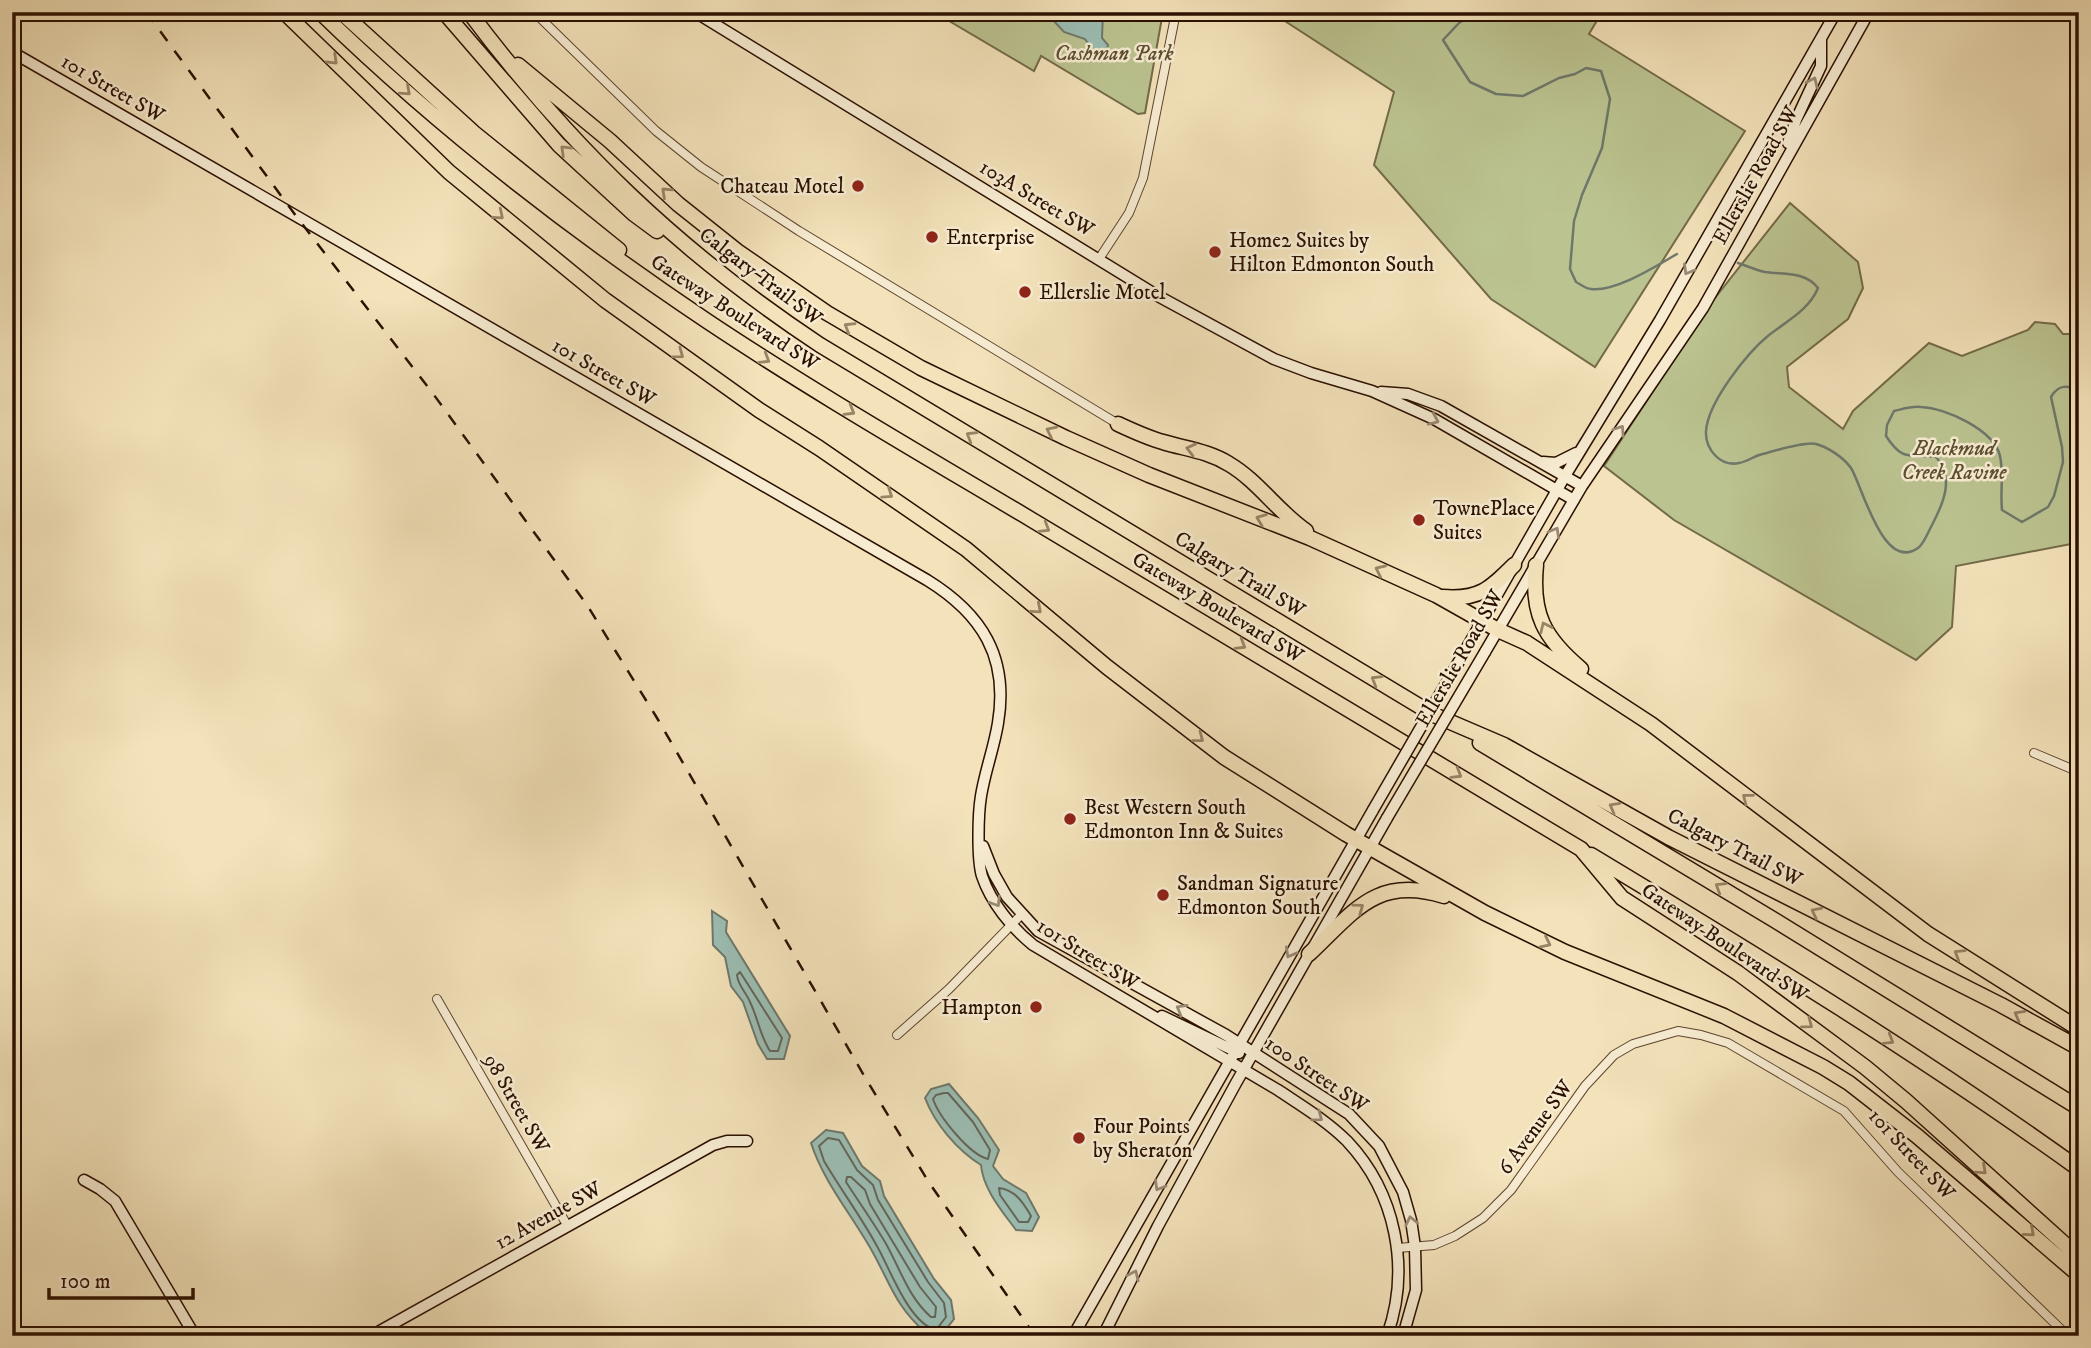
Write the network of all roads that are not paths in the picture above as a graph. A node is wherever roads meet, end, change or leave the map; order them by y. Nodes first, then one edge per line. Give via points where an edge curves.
1 (284, 12) edge
2 (320, 12) edge
3 (341, 12) edge
4 (444, 12) edge
5 (469, 12) edge
6 (534, 12) edge
7 (695, 12) edge
8 (1176, 12) edge
9 (1836, 12) edge
10 (1869, 12) edge
11 (1821, 38) junction
12 (495, 47) junction
13 (12, 52) edge
14 (1779, 169) junction
15 (1099, 259) junction
16 (652, 283) junction
17 (772, 313) junction
18 (1372, 391) junction
19 (1118, 424) joint
20 (1581, 449) junction
21 (1539, 461) junction
22 (1565, 476) junction
23 (1582, 486) junction
24 (1557, 489) junction
25 (1574, 500) junction
26 (1324, 544) junction
27 (1514, 565) junction
28 (1536, 565) junction
29 (1436, 595) junction
30 (1482, 621) junction
31 (1498, 630) junction
32 (1628, 708) junction
33 (1434, 715) junction
34 (2034, 752) dead end
35 (2079, 772) edge
36 (979, 837) junction
37 (1356, 839) junction
38 (1370, 847) junction
39 (1581, 849) junction
40 (1485, 912) junction
41 (1021, 915) junction
42 (1012, 925) junction
43 (1308, 954) junction
44 (437, 999) dead end
45 (1137, 1006) junction
46 (2079, 1029) edge
47 (897, 1035) dead end
48 (1701, 1035) joint
49 (1237, 1047) junction
50 (2079, 1048) edge
51 (1253, 1054) junction
52 (1229, 1063) junction
53 (1243, 1070) junction
54 (2079, 1108) edge
55 (747, 1141) dead end
56 (2079, 1169) edge
57 (84, 1181) dead end
58 (567, 1225) junction
59 (1415, 1247) junction
60 (1398, 1248) junction
61 (2079, 1257) edge
62 (2079, 1275) edge
63 (195, 1336) edge
64 (371, 1336) edge
65 (1073, 1336) edge
66 (1103, 1336) edge
67 (1387, 1336) edge
68 (1403, 1336) edge
69 (2068, 1336) edge

1 -> 37 highway via 449,172 605,300 966,549 1224,757
2 -> 16 highway, Gateway Boulevard SW via 460,138
3 - 16 highway via 474,133 626,255
17 -> 4 highway via 704,271 615,197 559,145
5 - 12 highway, Calgary Trail SW
6 - 19 street via 656,131 701,167
7 - 15 street, 103A Street SW
8 - 15 street via 1143,178 1135,201
9 - 11 street, Ellerslie Road SW
10 - 14 street, Ellerslie Road SW
14 -> 11 street via 1821,66
11 -> 20 street, Ellerslie Road SW
12 - 17 highway, Calgary Trail SW via 543,106 614,180 709,266
26 -> 12 highway via 1108,458 874,342 737,251
13 - 36 street, 101 Street SW via 927,580 961,604 989,640 1001,691 980,799
23 -> 14 street, Ellerslie Road SW via 1703,308
15 - 18 street, 103A Street SW via 1262,353
16 -> 39 highway, Gateway Boulevard SW via 803,382
33 -> 17 highway, Calgary Trail SW
18 - 21 street, 103A Street SW via 1428,401
18 -> 24 street, 103A Street SW via 1444,425
26 -> 19 highway via 1231,464
20 - 21 street via 1564,461
20 - 22 street, Ellerslie Road SW
21 - 22 street, 103A Street SW
22 - 23 street, 103A Street SW
22 - 24 street, Ellerslie Road SW
23 - 25 street, Ellerslie Road SW
24 - 25 street, 103A Street SW
24 - 27 street, Ellerslie Road SW
28 -> 25 street, Ellerslie Road SW
29 -> 26 highway
27 - 29 highway via 1476,596
27 - 30 street, Ellerslie Road SW
28 - 31 street, Ellerslie Road SW
32 -> 28 highway via 1549,638 1539,615
29 - 30 highway
30 - 31 highway
30 - 37 street, Ellerslie Road SW, bridge
31 - 32 highway via 1527,643
31 - 38 street, Ellerslie Road SW, bridge
46 -> 32 highway via 1928,934
50 -> 33 highway, Calgary Trail SW via 1668,837 1504,745
54 -> 33 highway
34 - 35 street
36 - 41 street, 101 Street SW via 1000,886
36 -> 42 street, 101 Street SW via 981,874
37 - 38 highway
37 -> 49 street, Ellerslie Road SW
38 - 40 highway
38 - 43 street, Ellerslie Road SW
39 -> 56 highway via 1951,1079
39 -> 61 highway, Gateway Boulevard SW via 1622,898 1738,973 1865,1067
43 -> 40 highway via 1353,911 1393,891 1422,889
40 -> 62 highway via 1565,952 1724,1016 1823,1067 1917,1136
41 - 42 street
49 -> 41 street, 101 Street SW via 1168,1001 1046,936
42 - 45 street, 101 Street SW via 1033,945
42 - 47 street
43 - 51 street, Ellerslie Road SW
44 - 58 street, 98 Street SW
45 - 49 street
45 - 52 street, 101 Street SW
48 - 59 street, 6 Avenue SW via 1678,1031 1655,1036 1614,1055 1585,1086 1496,1207 1455,1236
48 - 69 street, 101 Street SW via 1737,1048 1844,1111 1898,1172
49 - 51 street, 100 Street SW
49 - 52 street, Ellerslie Road SW
51 - 53 street, Ellerslie Road SW
59 -> 51 street, 100 Street SW via 1403,1192 1379,1146 1349,1114
52 - 53 street, 100 Street SW
52 -> 65 street, Ellerslie Road SW
53 -> 60 street, 100 Street SW via 1317,1116 1347,1142 1376,1181
66 -> 53 street, Ellerslie Road SW
55 - 58 street, 12 Avenue SW via 713,1144
57 - 63 street via 114,1201
58 - 64 street, 12 Avenue SW
59 - 60 street, 6 Avenue SW
59 - 68 street, 100 Street SW via 1416,1290
60 - 67 street, 100 Street SW via 1398,1292

